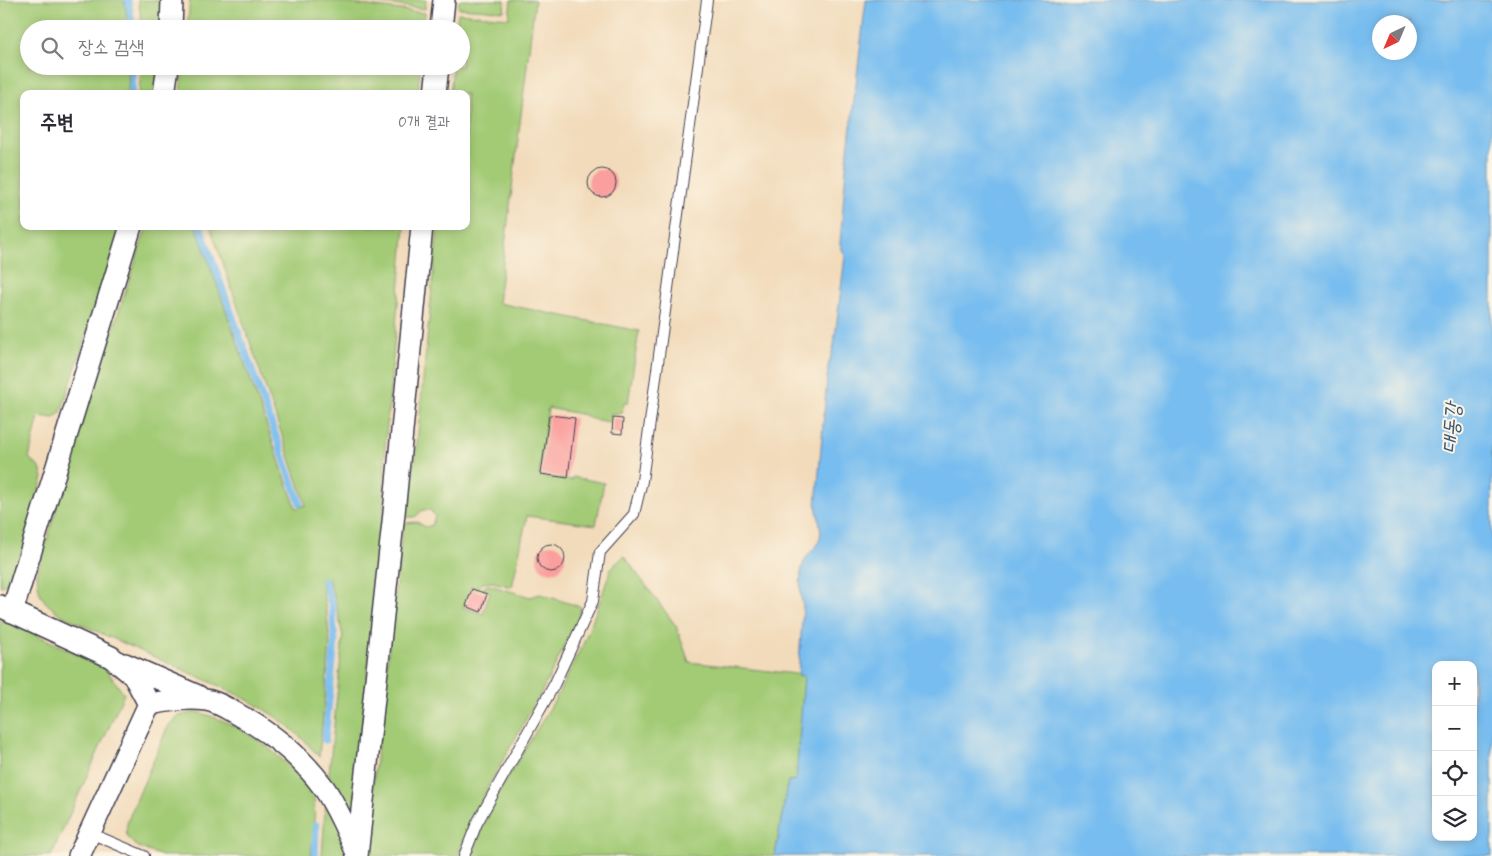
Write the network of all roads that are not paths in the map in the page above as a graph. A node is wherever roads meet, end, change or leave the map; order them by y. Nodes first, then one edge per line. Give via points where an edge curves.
1 (172, 0) edge
2 (444, 0) edge
3 (707, 0) edge
4 (171, 20) edge
5 (442, 20) edge
6 (167, 75) edge
7 (437, 75) edge
8 (165, 90) edge
9 (435, 90) edge
10 (130, 230) edge
11 (422, 230) edge
12 (6, 609) edge
13 (111, 657) junction
14 (208, 700) junction
15 (150, 704) junction
16 (90, 833) junction
17 (357, 855) edge
18 (79, 856) edge
19 (144, 856) edge
20 (464, 856) edge

1 - 4 street
2 - 5 street
3 - 20 lane via 642,481 634,514 600,552 593,601 554,685 477,823
6 - 8 street
7 - 9 street
10 - 12 street
11 - 17 street
12 - 13 street
13 - 14 street
13 - 15 street via 134,676
14 - 15 street via 178,699
14 - 17 street via 267,731 293,752 324,788 342,818
15 - 16 street
16 - 18 street
16 - 19 lane

